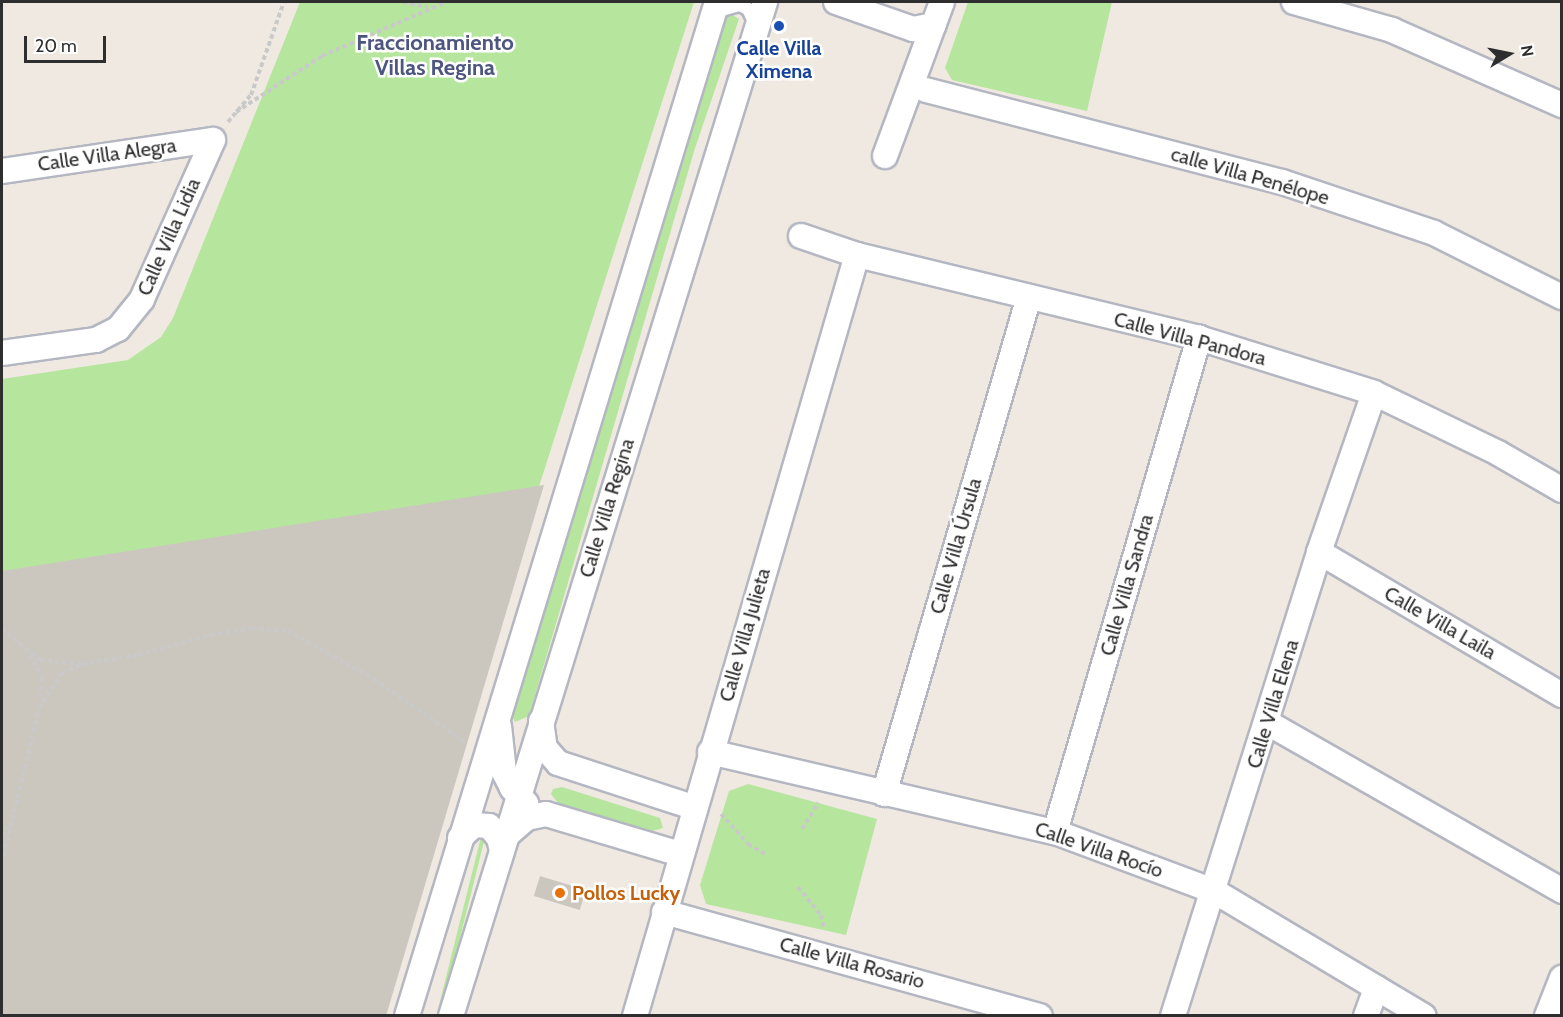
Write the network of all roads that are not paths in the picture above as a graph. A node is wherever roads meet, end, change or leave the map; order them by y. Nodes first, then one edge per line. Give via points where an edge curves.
1 (765, 2) edge
2 (836, 2) edge
3 (924, 2) edge
4 (942, 2) edge
5 (1294, 2) edge
6 (715, 8) edge
7 (915, 26) junction
8 (756, 30) junction
9 (916, 94) junction
10 (1562, 105) edge
11 (202, 148) joint
12 (885, 156) dead end
13 (2, 171) edge
14 (801, 236) dead end
15 (857, 255) junction
16 (1029, 297) junction
17 (1562, 297) edge
18 (1199, 338) junction
19 (2, 353) edge
20 (1374, 393) junction
21 (1562, 490) edge
22 (1319, 552) junction
23 (1562, 694) edge
24 (502, 696) junction
25 (541, 720) junction
26 (1268, 723) junction
27 (710, 752) junction
28 (528, 762) junction
29 (558, 763) junction
30 (504, 772) junction
31 (884, 794) junction
32 (519, 796) junction
33 (696, 796) junction
34 (546, 814) junction
35 (462, 831) junction
36 (1055, 832) junction
37 (504, 844) junction
38 (680, 854) junction
39 (1214, 891) junction
40 (1562, 891) edge
41 (664, 912) junction
42 (1562, 978) edge
43 (1377, 988) junction
44 (407, 1016) edge
45 (451, 1016) edge
46 (635, 1016) edge
47 (1040, 1016) edge
48 (1173, 1016) edge
49 (1366, 1016) edge
50 (1424, 1016) edge
51 (1547, 1016) edge

1 - 8 street, Calle Villa Regina
2 - 7 street
3 - 7 street
4 - 7 street
5 - 10 street via 1392,30
6 - 8 lane via 740,5 752,15
6 - 24 street
7 - 9 street via 921,59
8 - 25 street, Calle Villa Regina
9 - 12 street
9 - 17 street, calle Villa Penélope via 1282,182 1434,233
11 - 13 street, Calle Villa Alegra
11 - 19 street, Calle Villa Lidia via 142,299 118,329 96,340
14 - 15 street, Calle Villa Pandora
15 - 16 street, Calle Villa Pandora
15 - 27 street, Calle Villa Julieta
16 - 18 street, Calle Villa Pandora
16 - 31 street, Calle Villa Úrsula
18 - 20 street, Calle Villa Pandora
18 - 36 street, Calle Villa Sandra
20 - 21 street, Calle Villa Pandora via 1498,453
20 - 22 street, Calle Villa Elena
22 - 23 street, Calle Villa Laila
22 - 26 street, Calle Villa Elena
24 - 25 street via 510,727 526,730
24 - 30 street via 499,731
24 - 35 street
25 - 28 street, Calle Villa Regina
25 - 29 street via 545,748
26 - 39 street, Calle Villa Elena
26 - 40 street
27 - 31 street, Calle Villa Rocío
27 - 33 street, Calle Villa Julieta
28 - 29 street
28 - 30 street
28 - 32 street, Calle Villa Regina
29 - 33 street
30 - 32 street
30 - 35 street via 484,790
31 - 36 street, Calle Villa Rocío
32 - 34 street
32 - 37 street, Calle Villa Regina
33 - 38 street, Calle Villa Julieta
34 - 37 street via 527,818
34 - 38 street
35 - 37 street via 474,825 489,826
35 - 44 street
36 - 39 street, Calle Villa Rocío
37 - 45 street, Calle Villa Regina
38 - 41 street, Calle Villa Julieta
39 - 43 street, Calle Villa Rocío
39 - 48 street, Calle Villa Elena
41 - 46 street, Calle Villa Julieta
41 - 47 street, Calle Villa Rosario
42 - 51 street
43 - 49 street
43 - 50 street, Calle Villa Rocío

